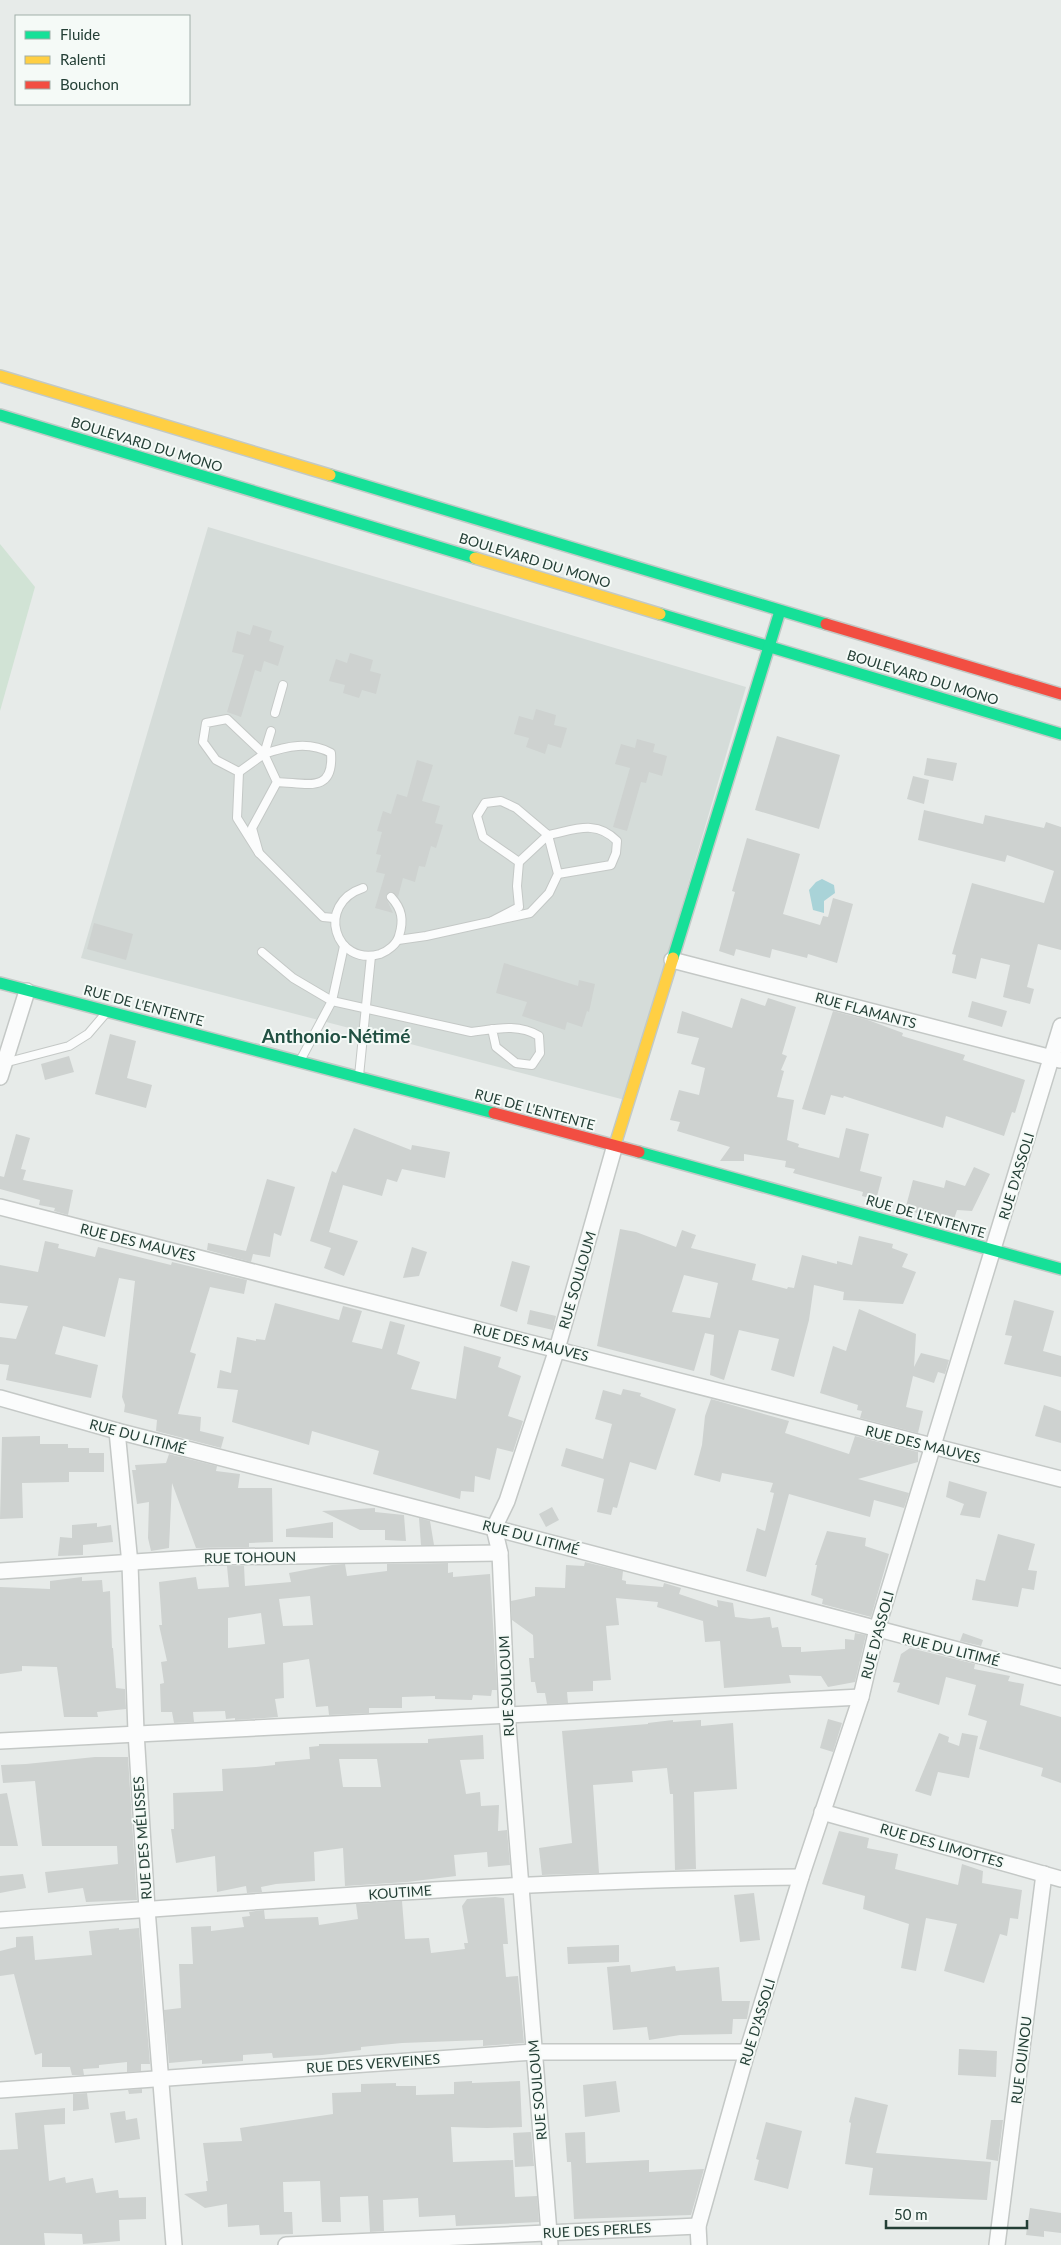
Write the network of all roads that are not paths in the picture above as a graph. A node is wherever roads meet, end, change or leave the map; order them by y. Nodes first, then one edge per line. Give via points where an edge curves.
1 (0, 376) edge
2 (0, 415) edge
3 (780, 611) junction
4 (770, 646) junction
5 (283, 685) dead end
6 (1061, 694) edge
7 (275, 713) dead end
8 (271, 731) dead end
9 (1061, 734) edge
10 (264, 754) junction
11 (239, 772) junction
12 (277, 782) junction
13 (548, 835) junction
14 (259, 854) junction
15 (520, 862) junction
16 (558, 874) junction
17 (363, 888) dead end
18 (391, 897) dead end
19 (334, 918) junction
20 (492, 921) junction
21 (398, 940) junction
22 (344, 946) junction
23 (262, 952) dead end
24 (372, 956) junction
25 (672, 960) junction
26 (0, 983) edge
27 (27, 991) junction
28 (332, 1001) junction
29 (365, 1007) junction
30 (108, 1011) junction
31 (1061, 1026) edge
32 (492, 1029) junction
33 (1056, 1060) edge
34 (300, 1061) junction
35 (2, 1070) edge
36 (359, 1078) junction
37 (615, 1145) junction
38 (0, 1207) edge
39 (993, 1250) junction
40 (1061, 1269) edge
41 (557, 1349) junction
42 (0, 1398) edge
43 (117, 1431) junction
44 (933, 1447) junction
45 (1061, 1479) edge
46 (494, 1528) junction
47 (500, 1553) junction
48 (130, 1564) junction
49 (0, 1571) edge
50 (877, 1629) junction
51 (1061, 1677) edge
52 (861, 1697) junction
53 (507, 1714) junction
54 (136, 1732) junction
55 (0, 1741) edge
56 (822, 1812) junction
57 (1044, 1874) junction
58 (801, 1877) junction
59 (1061, 1879) edge
60 (520, 1884) junction
61 (147, 1909) junction
62 (0, 1920) edge
63 (534, 2052) junction
64 (748, 2052) junction
65 (161, 2077) junction
66 (0, 2090) edge
67 (698, 2226) junction
68 (549, 2238) edge
69 (174, 2245) edge
70 (286, 2245) edge
71 (699, 2245) edge
72 (997, 2245) edge

1 - 3 main road, BOULEVARD DU MONO
2 - 4 main road, BOULEVARD DU MONO
3 - 4 main road
3 - 6 main road, BOULEVARD DU MONO
4 - 9 main road, BOULEVARD DU MONO
4 - 25 main road
5 - 7 lane
8 - 10 lane
10 - 11 lane
10 - 11 lane via 226,719 206,723 203,742 216,760
10 - 12 lane
10 - 12 lane via 306,745 321,747 331,753 332,768 328,778 319,783
11 - 14 lane via 237,818
12 - 14 lane via 252,828
13 - 15 lane
13 - 15 lane via 516,808 500,800 485,803 477,816 484,837
13 - 16 lane
13 - 16 lane via 593,827 608,831 616,841 616,853 610,865
14 - 19 lane via 322,917
15 - 20 lane via 517,886 520,906
16 - 20 lane via 549,894 530,913
17 - 19 lane via 342,900
18 - 21 lane via 402,913 403,925
19 - 22 lane via 335,929
20 - 21 lane
21 - 24 lane via 383,953
22 - 24 lane via 356,954
22 - 28 lane
23 - 28 lane via 293,978
24 - 29 lane
25 - 33 street, RUE FLAMANTS
25 - 37 main road
26 - 27 main road, RUE DE L'ENTENTE
27 - 30 main road, RUE DE L'ENTENTE
27 - 35 street
28 - 29 lane
28 - 34 lane
29 - 32 lane via 472,1032
29 - 36 lane
30 - 34 main road, RUE DE L'ENTENTE
30 - 35 lane via 88,1034 69,1046
31 - 33 street, RUE D'ASSOLI
32 - 32 lane via 496,1047 516,1063 532,1065 540,1053 539,1036 528,1030
33 - 39 street, RUE D'ASSOLI
34 - 36 main road, RUE DE L'ENTENTE
36 - 37 main road, RUE DE L'ENTENTE
37 - 39 main road, RUE DE L'ENTENTE
37 - 41 street, RUE SOULOUM
38 - 41 street, RUE DES MAUVES
39 - 40 main road, RUE DE L'ENTENTE
39 - 44 street, RUE D'ASSOLI
41 - 44 street, RUE DES MAUVES
41 - 46 street, RUE SOULOUM via 507,1501
42 - 43 street, RUE DU LITIMÉ
43 - 46 street, RUE DU LITIMÉ
43 - 48 street, RUE DES MÉLISSES
44 - 45 street, RUE DES MAUVES
44 - 50 street, RUE D'ASSOLI
46 - 47 street, RUE SOULOUM
46 - 50 street, RUE DU LITIMÉ
47 - 48 street, RUE TOHOUN via 209,1557
47 - 53 street, RUE SOULOUM
48 - 49 street, RUE TOHOUN
48 - 54 street, RUE DES MÉLISSES
50 - 51 street, RUE DU LITIMÉ
50 - 52 street, RUE D'ASSOLI
52 - 53 street
52 - 56 street, RUE D'ASSOLI
53 - 54 street
53 - 60 street, RUE SOULOUM
54 - 55 street
54 - 61 street, RUE DES MÉLISSES
56 - 57 street, RUE DES LIMOTTES
56 - 58 street, RUE D'ASSOLI
57 - 59 street, RUE DES LIMOTTES
57 - 72 street, RUE OUINOU
58 - 60 street, KOUTIME
58 - 64 street, RUE D'ASSOLI
60 - 61 street, KOUTIME
60 - 63 street, RUE SOULOUM
61 - 62 street, KOUTIME
61 - 65 street, RUE DES MÉLISSES
63 - 64 street, RUE DES VERVEINES
63 - 65 street, RUE DES VERVEINES
63 - 68 street, RUE SOULOUM
64 - 67 street, RUE D'ASSOLI
65 - 66 street, RUE DES VERVEINES
65 - 69 street, RUE DES MÉLISSES
67 - 68 street, RUE DES PERLES
67 - 71 street, RUE D'ASSOLI
68 - 70 street, RUE DES PERLES

